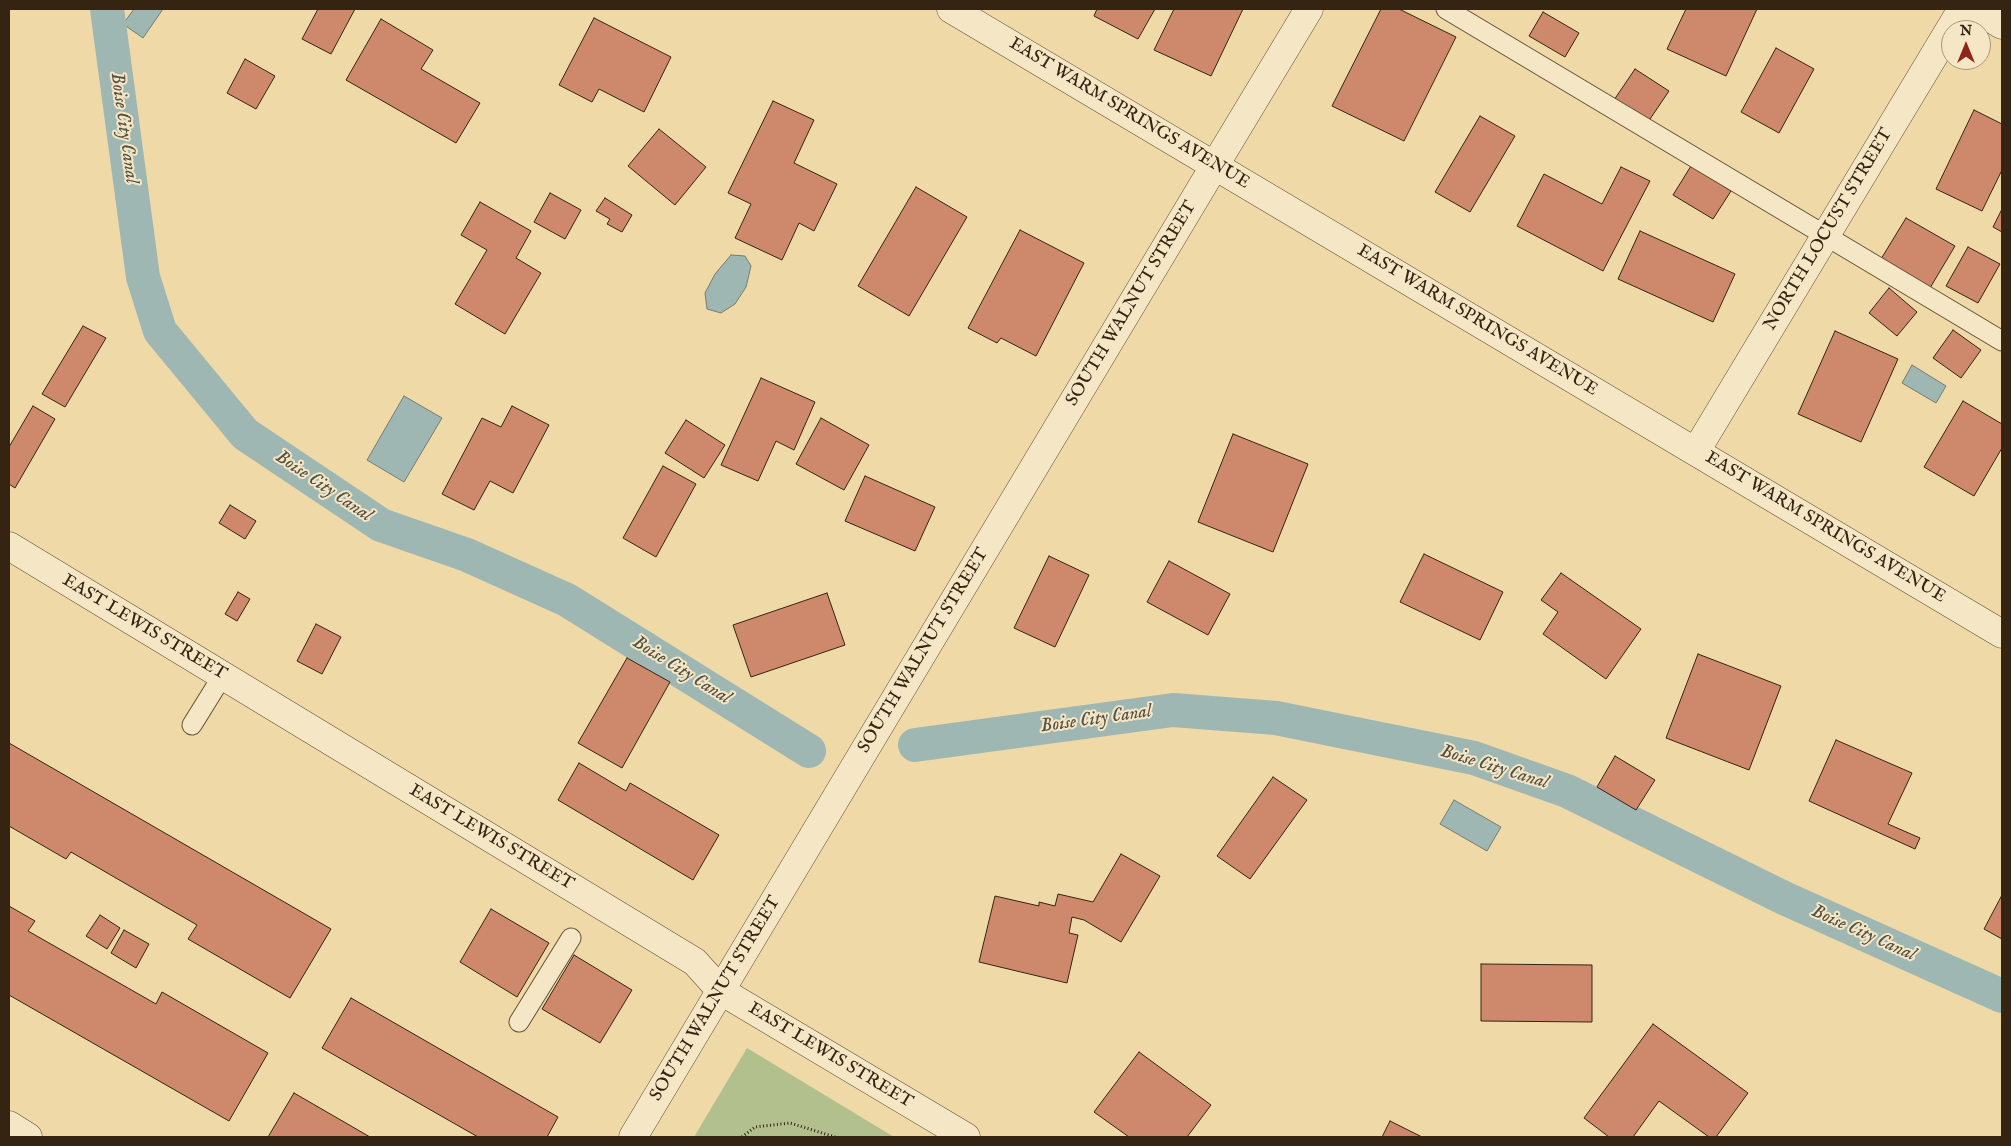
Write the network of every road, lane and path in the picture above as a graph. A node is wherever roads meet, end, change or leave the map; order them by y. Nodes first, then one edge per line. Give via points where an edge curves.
1 (951, 9) edge
2 (1309, 9) edge
3 (1446, 9) edge
4 (1962, 9) edge
5 (1975, 9) edge
6 (2002, 25) edge
7 (1215, 165) junction
8 (1825, 236) junction
9 (2002, 341) edge
10 (1696, 451) junction
11 (9, 546) edge
12 (2002, 634) edge
13 (223, 675) junction
14 (192, 726) dead end
15 (571, 938) dead end
16 (721, 991) junction
17 (519, 1022) dead end
18 (9, 1125) edge
19 (28, 1137) edge
20 (633, 1137) edge
21 (742, 1137) edge
22 (835, 1137) edge
23 (966, 1137) edge

1 - 7 street, EAST WARM SPRINGS AVENUE
2 - 7 street, SOUTH WALNUT STREET
3 - 8 lane
4 - 8 street, NORTH LOCUST STREET
5 - 6 street
7 - 10 street, EAST WARM SPRINGS AVENUE
7 - 16 street, SOUTH WALNUT STREET
8 - 9 lane
8 - 10 street, NORTH LOCUST STREET
10 - 12 street, EAST WARM SPRINGS AVENUE
11 - 13 street, EAST LEWIS STREET
13 - 14 lane
13 - 16 street, EAST LEWIS STREET via 695,962
15 - 17 lane
16 - 20 street, SOUTH WALNUT STREET
16 - 23 street, EAST LEWIS STREET
18 - 19 street
21 - 22 path via 754,1127 790,1123

